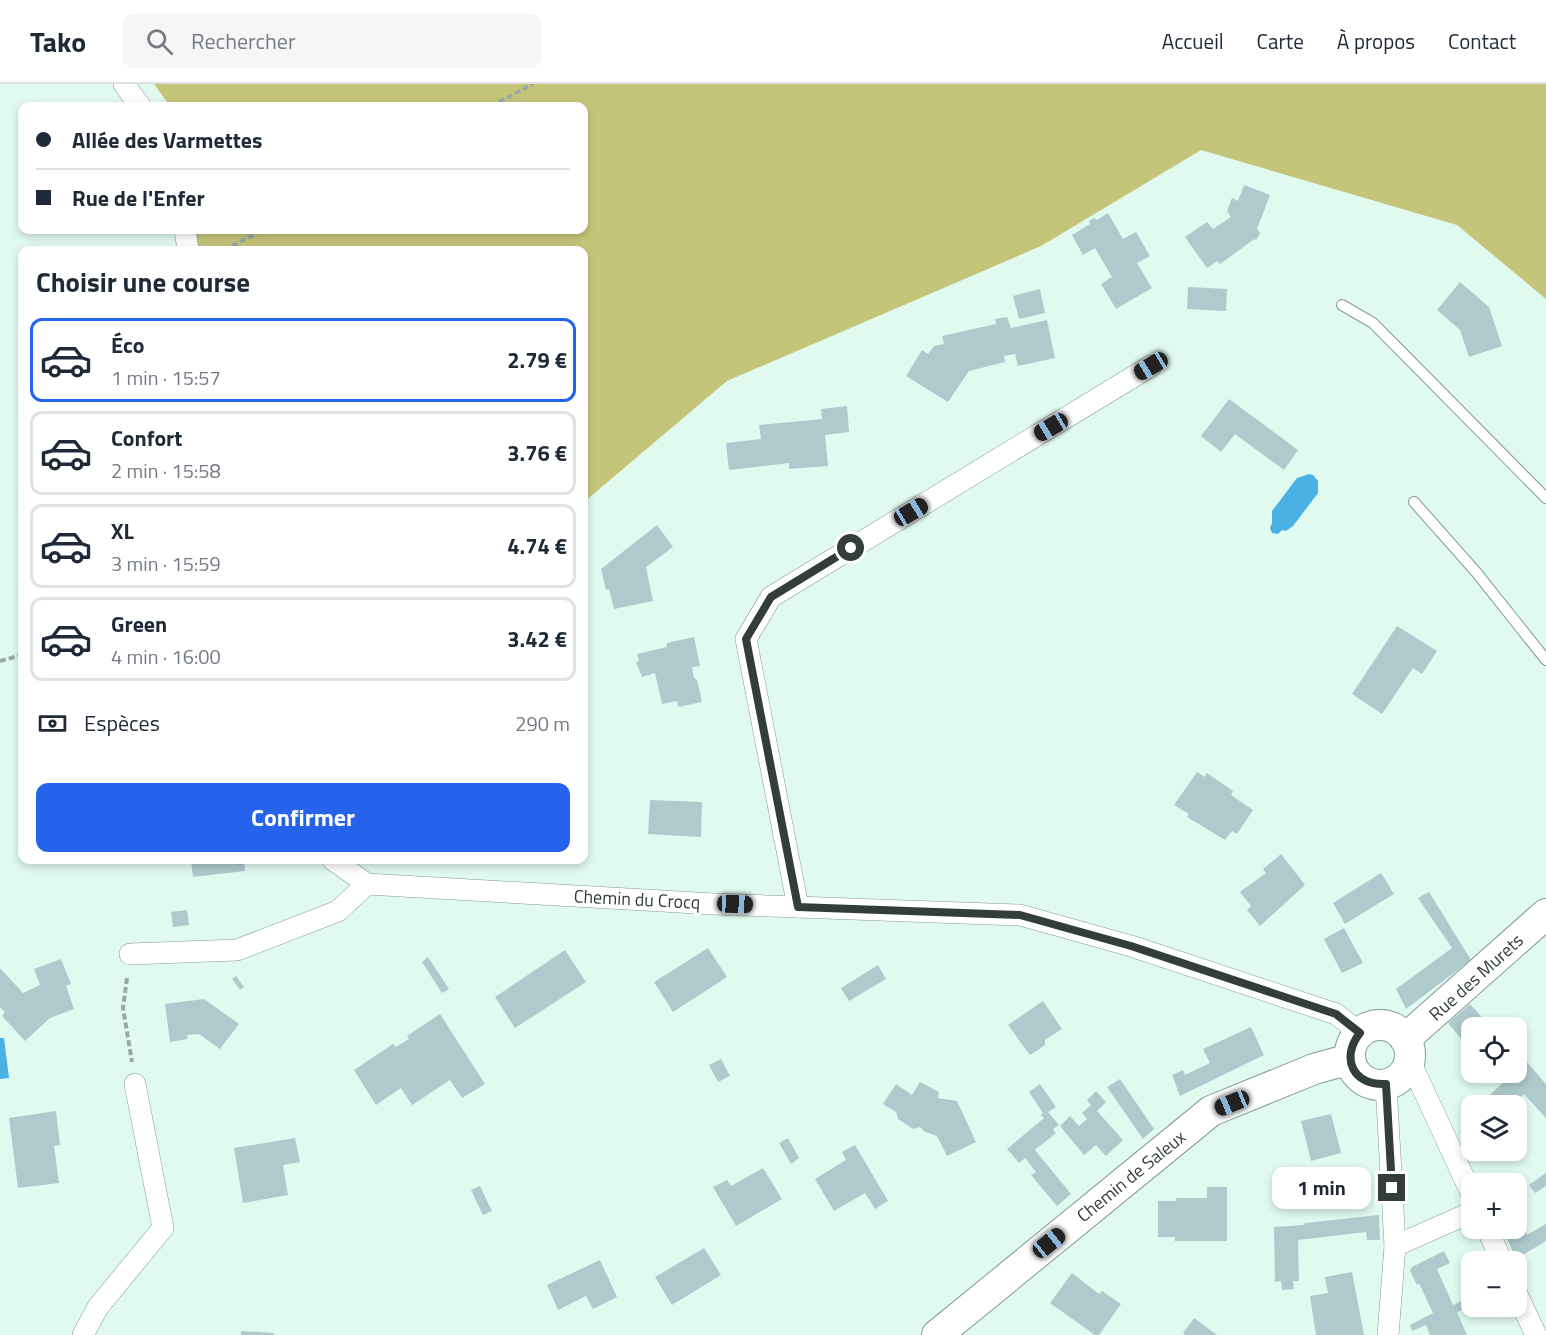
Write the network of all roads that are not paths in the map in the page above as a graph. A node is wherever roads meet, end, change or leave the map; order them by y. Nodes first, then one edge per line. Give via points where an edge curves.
1 (124, 84) edge
2 (137, 102) edge
3 (1342, 305) dead end
4 (1151, 366) dead end
5 (1546, 498) edge
6 (1414, 502) dead end
7 (1546, 660) edge
8 (339, 864) edge
9 (367, 884) junction
10 (798, 907) junction
11 (1546, 914) edge
12 (130, 954) road end
13 (1355, 1046) junction
14 (1407, 1049) junction
15 (135, 1084) road end
16 (1386, 1084) junction
17 (1462, 1173) edge
18 (1461, 1217) edge
19 (1395, 1246) junction
20 (1527, 1316) edge
21 (83, 1335) edge
22 (937, 1335) edge
23 (1388, 1335) edge
24 (1536, 1335) edge

1 - 2 street
3 - 5 lane via 1373,323
4 - 10 street via 771,597 746,639
6 - 7 lane
8 - 9 street
9 - 10 street, Chemin du Crocq
9 - 12 street via 338,911 237,950
10 - 13 street, Chemin du Crocq via 1020,915 1131,946 1336,1014
11 - 14 street, Rue des Murets via 1427,1021
13 - 14 street via 1366,1028 1384,1025 1399,1032
13 - 16 street via 1353,1068 1367,1082
13 - 22 street, Chemin de Saleux via 1314,1069 1211,1111
14 - 16 street via 1407,1068 1395,1081
14 - 17 street
15 - 21 street via 163,1228 98,1307
16 - 19 street
18 - 19 street
19 - 23 street
20 - 24 street

